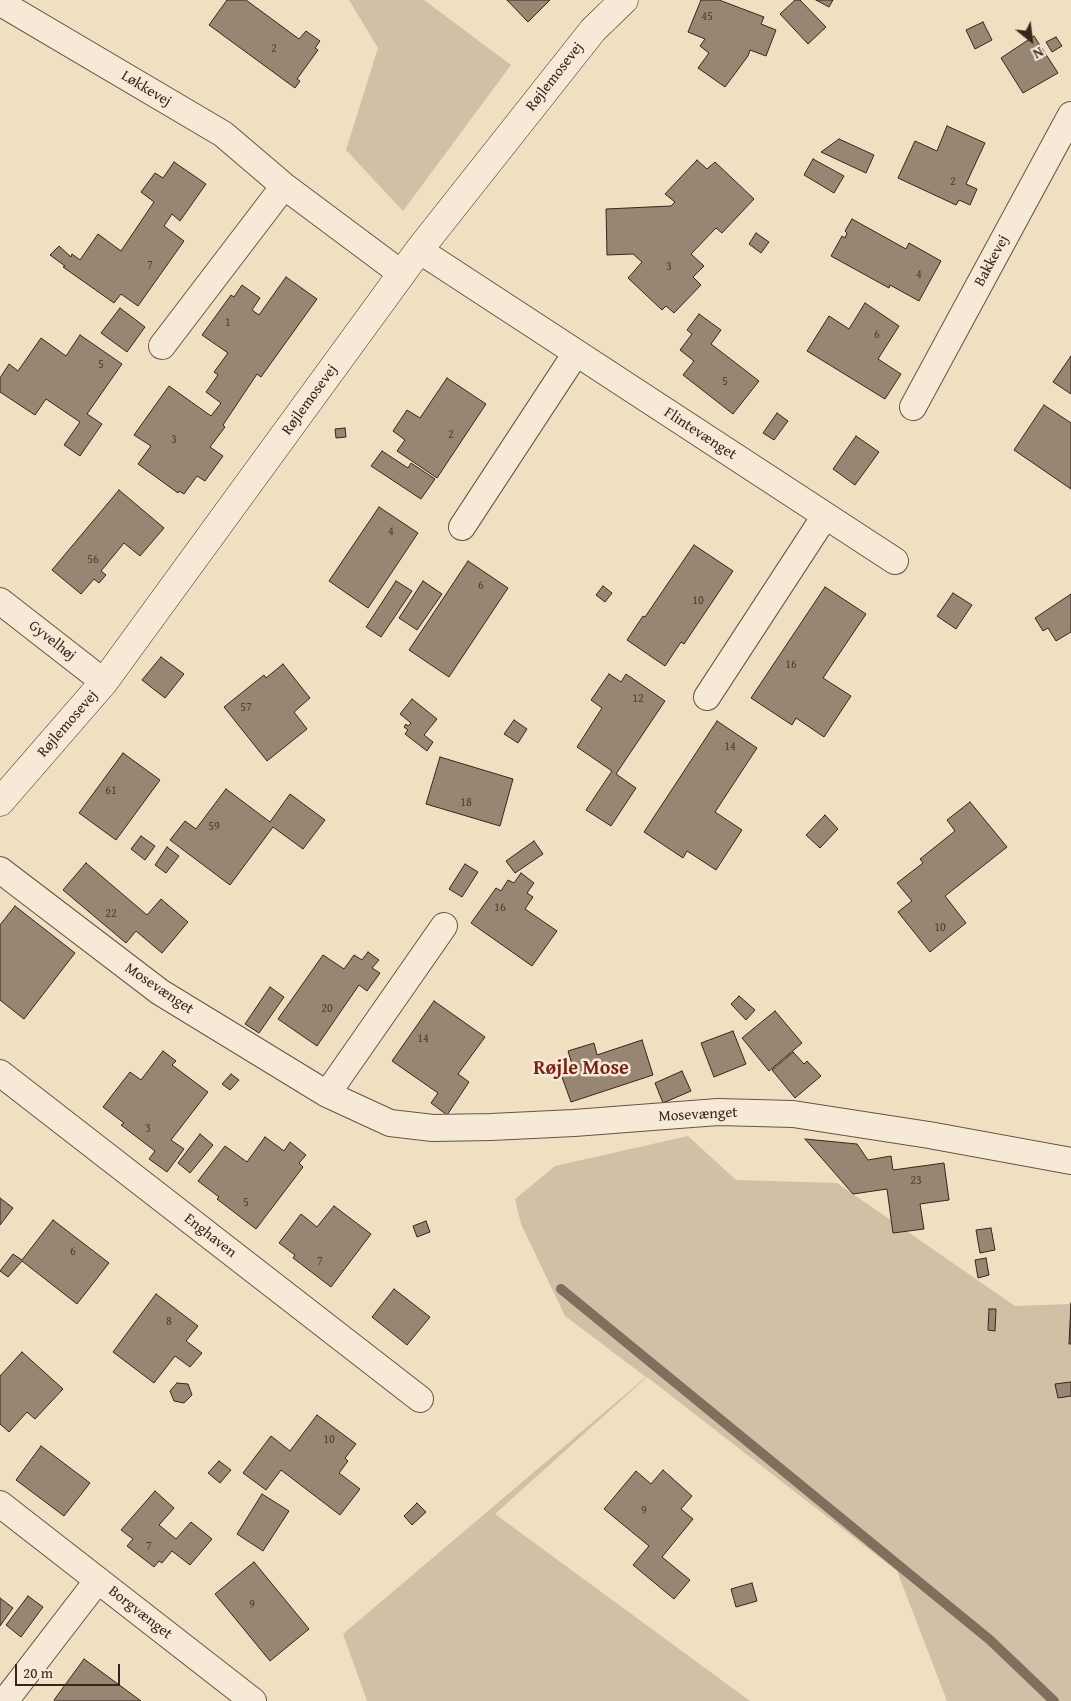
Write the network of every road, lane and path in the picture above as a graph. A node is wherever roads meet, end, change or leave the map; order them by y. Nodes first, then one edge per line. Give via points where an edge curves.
1 (624, 0) edge
2 (0, 4) edge
3 (1071, 115) edge
4 (284, 186) junction
5 (419, 250) junction
6 (402, 274) junction
7 (162, 346) dead end
8 (576, 353) junction
9 (913, 407) dead end
10 (825, 516) junction
11 (462, 527) dead end
12 (895, 561) dead end
13 (0, 600) edge
14 (104, 682) junction
15 (707, 696) dead end
16 (0, 802) edge
17 (0, 870) edge
18 (444, 926) dead end
19 (0, 1073) edge
20 (327, 1094) junction
21 (1071, 1161) edge
22 (420, 1399) dead end
23 (0, 1504) edge
24 (98, 1580) junction
25 (5, 1701) edge
26 (253, 1701) edge

1 - 5 street, Røjlemosevej via 593,30
2 - 4 street, Løkkevej via 222,134
3 - 9 street, Bakkevej
4 - 6 street, Løkkevej
4 - 7 street
5 - 6 street, Røjlemosevej
5 - 8 street, Flintevænget
6 - 14 street, Røjlemosevej
8 - 10 street, Flintevænget
8 - 11 street
10 - 12 street, Flintevænget
10 - 15 street
13 - 14 street, Gyvelhøj
14 - 16 street, Røjlemosevej
17 - 20 street, Mosevænget via 160,992
18 - 20 street
19 - 22 street, Enghaven
20 - 21 street, Mosevænget via 390,1123 433,1128 574,1123 718,1112 793,1114
23 - 24 street, Borgvænget
24 - 25 street, Borgvænget
24 - 26 street, Borgvænget

